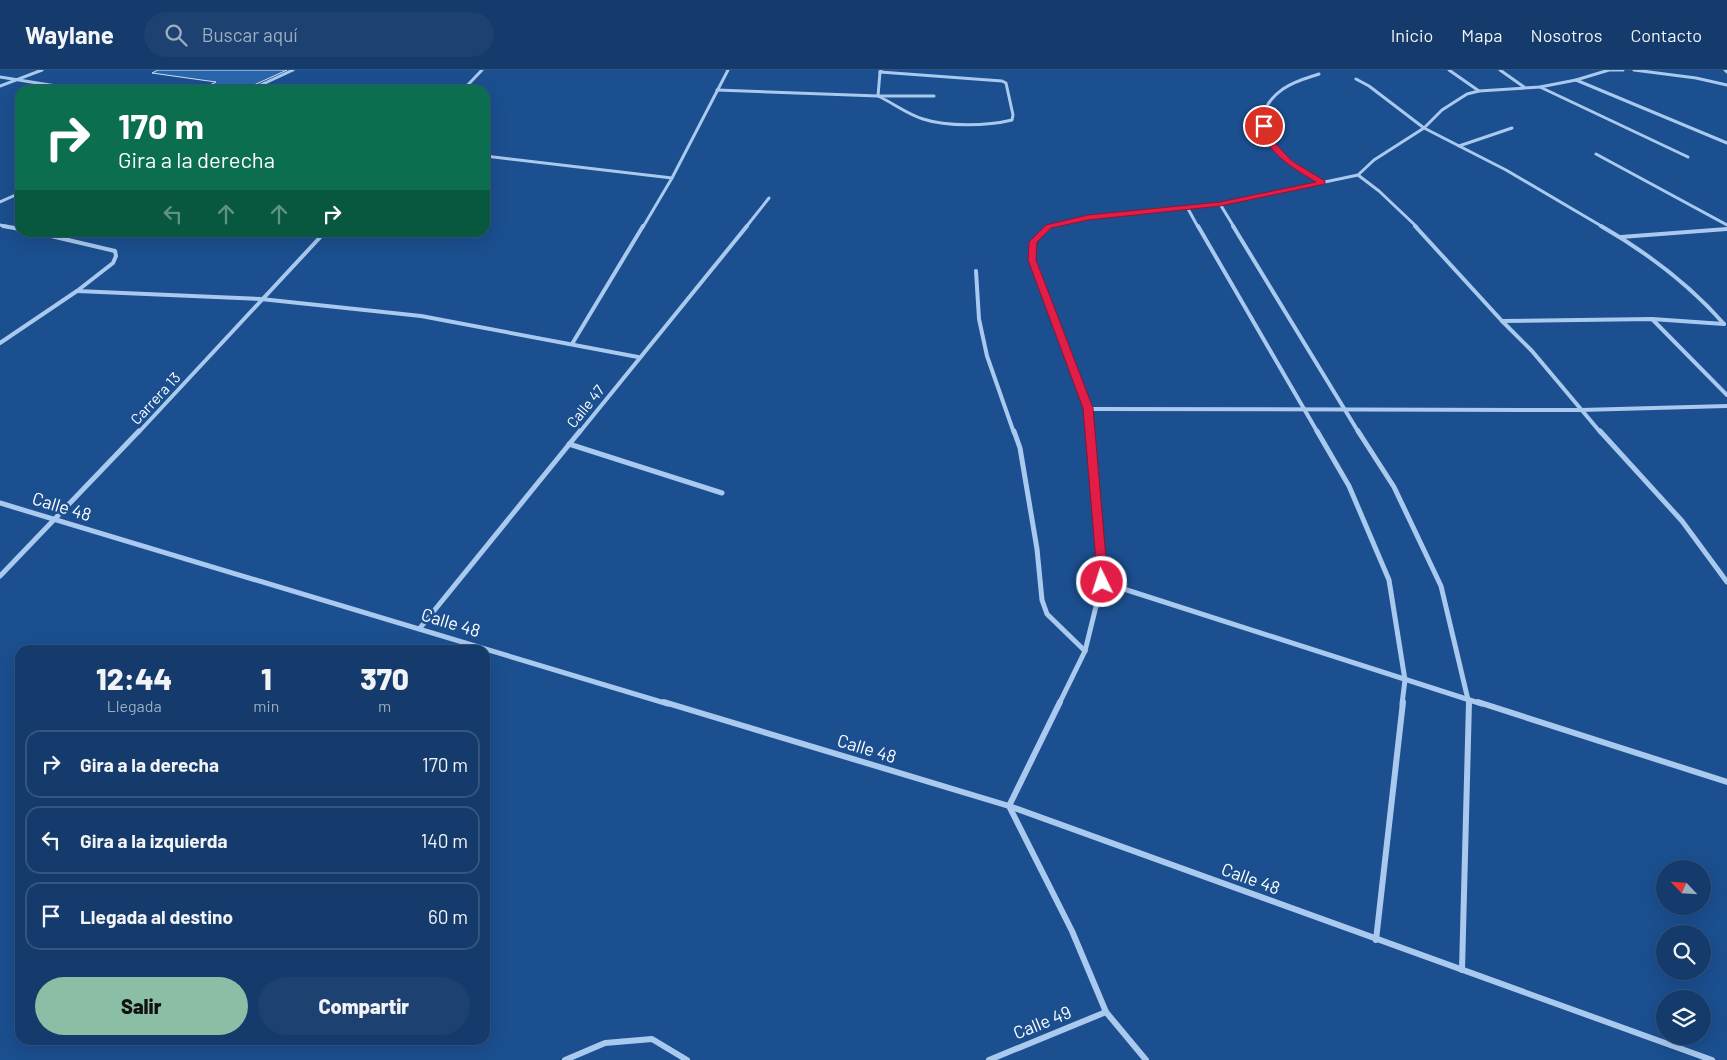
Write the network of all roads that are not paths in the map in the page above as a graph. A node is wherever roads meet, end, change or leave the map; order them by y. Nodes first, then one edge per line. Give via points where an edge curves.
1 (42, 70) edge
2 (293, 70) edge
3 (482, 70) edge
4 (728, 70) edge
5 (1449, 70) edge
6 (1500, 70) edge
7 (1623, 70) edge
8 (1634, 70) edge
9 (880, 71) edge
10 (1319, 74) dead end
11 (0, 77) edge
12 (1356, 79) dead end
13 (16, 80) junction
14 (1576, 80) junction
15 (48, 85) edge
16 (261, 85) edge
17 (468, 85) edge
18 (1727, 85) edge
19 (0, 86) edge
20 (1524, 87) junction
21 (1540, 87) junction
22 (717, 90) junction
23 (1479, 91) junction
24 (878, 96) junction
25 (934, 96) dead end
26 (1424, 128) junction
27 (1512, 128) dead end
28 (1727, 143) edge
29 (1459, 146) junction
30 (1596, 154) dead end
31 (1688, 156) dead end
32 (490, 157) edge
33 (1358, 175) junction
34 (672, 178) junction
35 (1322, 182) junction
36 (15, 195) edge
37 (769, 198) dead end
38 (0, 202) edge
39 (1220, 204) junction
40 (1188, 206) junction
41 (0, 225) edge
42 (1727, 227) edge
43 (15, 228) edge
44 (1620, 236) junction
45 (56, 237) edge
46 (320, 237) edge
47 (976, 271) dead end
48 (77, 291) junction
49 (261, 299) junction
50 (1652, 319) junction
51 (1502, 321) junction
52 (1725, 324) edge
53 (0, 343) edge
54 (572, 344) junction
55 (638, 357) junction
56 (1727, 395) edge
57 (1727, 406) edge
58 (1088, 408) junction
59 (1304, 409) junction
60 (1344, 409) junction
61 (1581, 410) junction
62 (569, 444) junction
63 (722, 493) dead end
64 (0, 503) edge
65 (57, 521) junction
66 (0, 576) edge
67 (1102, 582) junction
68 (1727, 582) edge
69 (420, 628) junction
70 (476, 645) edge
71 (490, 649) edge
72 (1085, 651) junction
73 (1405, 680) junction
74 (1469, 700) junction
75 (1727, 782) edge
76 (1009, 806) junction
77 (1376, 940) junction
78 (1462, 970) junction
79 (1106, 1012) junction
80 (565, 1060) edge
81 (687, 1060) edge
82 (989, 1060) edge
83 (1146, 1060) edge
84 (1712, 1060) edge

1 - 13 street
2 - 16 street
3 - 17 street
4 - 22 street
5 - 23 street
6 - 20 street
7 - 14 street via 1609,70
8 - 18 street
9 - 24 street
9 - 24 street via 1002,80 1006,83 1013,115 1012,120 1005,122 932,121
10 - 35 street via 1283,88 1264,111 1264,126 1272,144 1290,162
11 - 13 street
12 - 26 street
13 - 15 street
13 - 19 street
14 - 21 street
14 - 28 street
20 - 21 street
20 - 23 street
21 - 31 street
22 - 24 street
22 - 34 street
23 - 26 street via 1467,94 1442,110
24 - 25 street
26 - 29 street
26 - 33 street via 1374,160
27 - 29 street
29 - 44 street
30 - 42 street
32 - 34 street
33 - 35 street
33 - 51 street via 1414,224
34 - 54 street
35 - 39 street
36 - 38 street
37 - 55 street, Calle 47
39 - 40 street
39 - 60 street
40 - 58 street via 1098,216 1048,226 1033,242 1032,260
40 - 59 street
41 - 43 street
42 - 44 street
44 - 52 street via 1703,300
45 - 48 street via 115,250 113,263
46 - 49 street, Carrera 13
47 - 72 street via 979,319 987,356 1020,448 1042,600 1047,614
48 - 49 street
48 - 53 street
49 - 54 street via 421,316
49 - 65 street, Carrera 13
50 - 51 street
50 - 52 street
50 - 56 street
51 - 61 street via 1532,351
54 - 55 street
55 - 62 street, Calle 47
57 - 61 street
58 - 59 street
58 - 67 street
59 - 60 street
59 - 73 street via 1349,486 1389,580
60 - 61 street
60 - 74 street via 1394,486 1441,586
61 - 68 street via 1682,521
62 - 63 street
62 - 69 street, Calle 47
64 - 65 street, Calle 48
65 - 66 street, Carrera 13
65 - 69 street, Calle 48
67 - 72 street
67 - 73 street
69 - 70 street, Calle 48
71 - 76 street, Calle 48
72 - 76 street
73 - 74 street
73 - 77 street
74 - 75 street
74 - 78 street
76 - 77 street, Calle 48
76 - 79 street via 1072,931
77 - 78 street, Calle 48
78 - 84 street, Calle 48
79 - 82 street, Calle 49
79 - 83 street
80 - 81 street via 604,1043 652,1039

